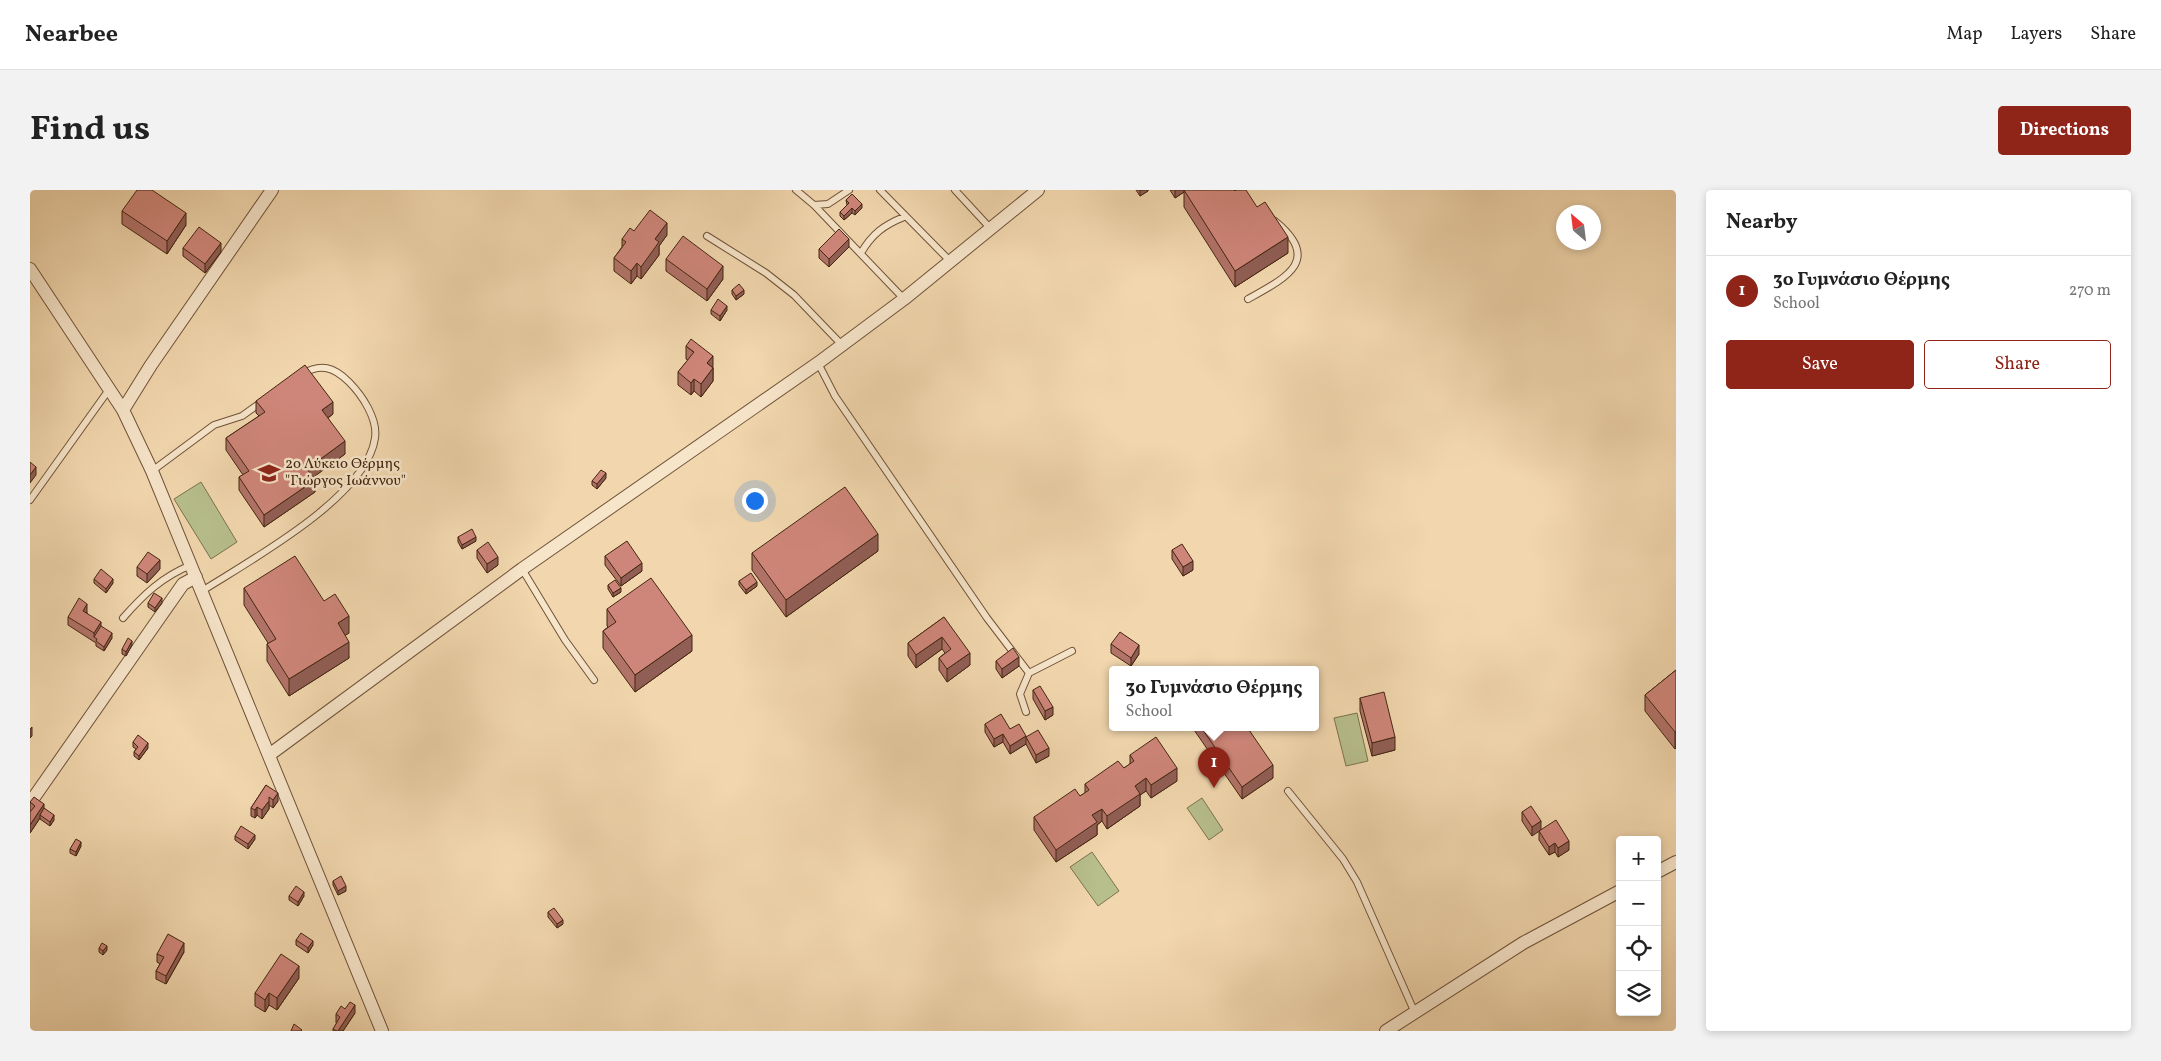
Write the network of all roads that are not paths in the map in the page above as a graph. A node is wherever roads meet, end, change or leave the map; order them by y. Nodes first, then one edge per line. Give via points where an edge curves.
1 (272, 190) edge
2 (796, 190) edge
3 (849, 190) edge
4 (880, 190) edge
5 (955, 190) edge
6 (1038, 190) edge
7 (814, 204) junction
8 (1265, 214) edge
9 (904, 217) junction
10 (991, 230) junction
11 (707, 236) dead end
12 (861, 253) junction
13 (951, 262) junction
14 (30, 269) edge
15 (904, 299) junction
16 (1248, 299) dead end
17 (842, 345) junction
18 (818, 364) junction
19 (294, 379) edge
20 (108, 391) junction
21 (271, 395) edge
22 (123, 410) junction
23 (152, 471) junction
24 (30, 500) edge
25 (522, 570) junction
26 (194, 571) junction
27 (202, 591) junction
28 (123, 618) dead end
29 (1072, 651) dead end
30 (1029, 673) junction
31 (594, 680) dead end
32 (1026, 712) dead end
33 (269, 755) junction
34 (1288, 791) dead end
35 (30, 803) edge
36 (1676, 862) edge
37 (1661, 870) edge
38 (1616, 894) edge
39 (1415, 1013) junction
40 (382, 1031) edge
41 (1386, 1031) edge

1 - 22 street
2 - 7 lane
3 - 7 lane via 828,204
4 - 9 lane
5 - 10 lane
6 - 10 street
7 - 12 lane
8 - 16 lane via 1287,231 1299,255 1297,263 1278,281
9 - 12 lane via 882,227
9 - 13 lane
10 - 13 street
11 - 17 lane via 794,295
12 - 15 lane
13 - 15 street
14 - 20 street
15 - 17 street
17 - 18 street
18 - 25 street
18 - 30 lane via 835,396 987,618
19 - 27 lane via 320,367 338,370 354,386 373,417 376,437 370,456 335,501
20 - 22 street
20 - 24 lane
21 - 23 lane via 242,416 214,425
22 - 23 street
23 - 26 street
25 - 31 lane via 564,640
25 - 33 street
26 - 27 street
26 - 28 lane via 177,571 152,586
26 - 35 street
27 - 33 street
29 - 30 lane
30 - 32 lane via 1020,694
33 - 40 street
34 - 39 lane via 1358,882
36 - 37 street
38 - 39 street via 1523,943
39 - 41 street

